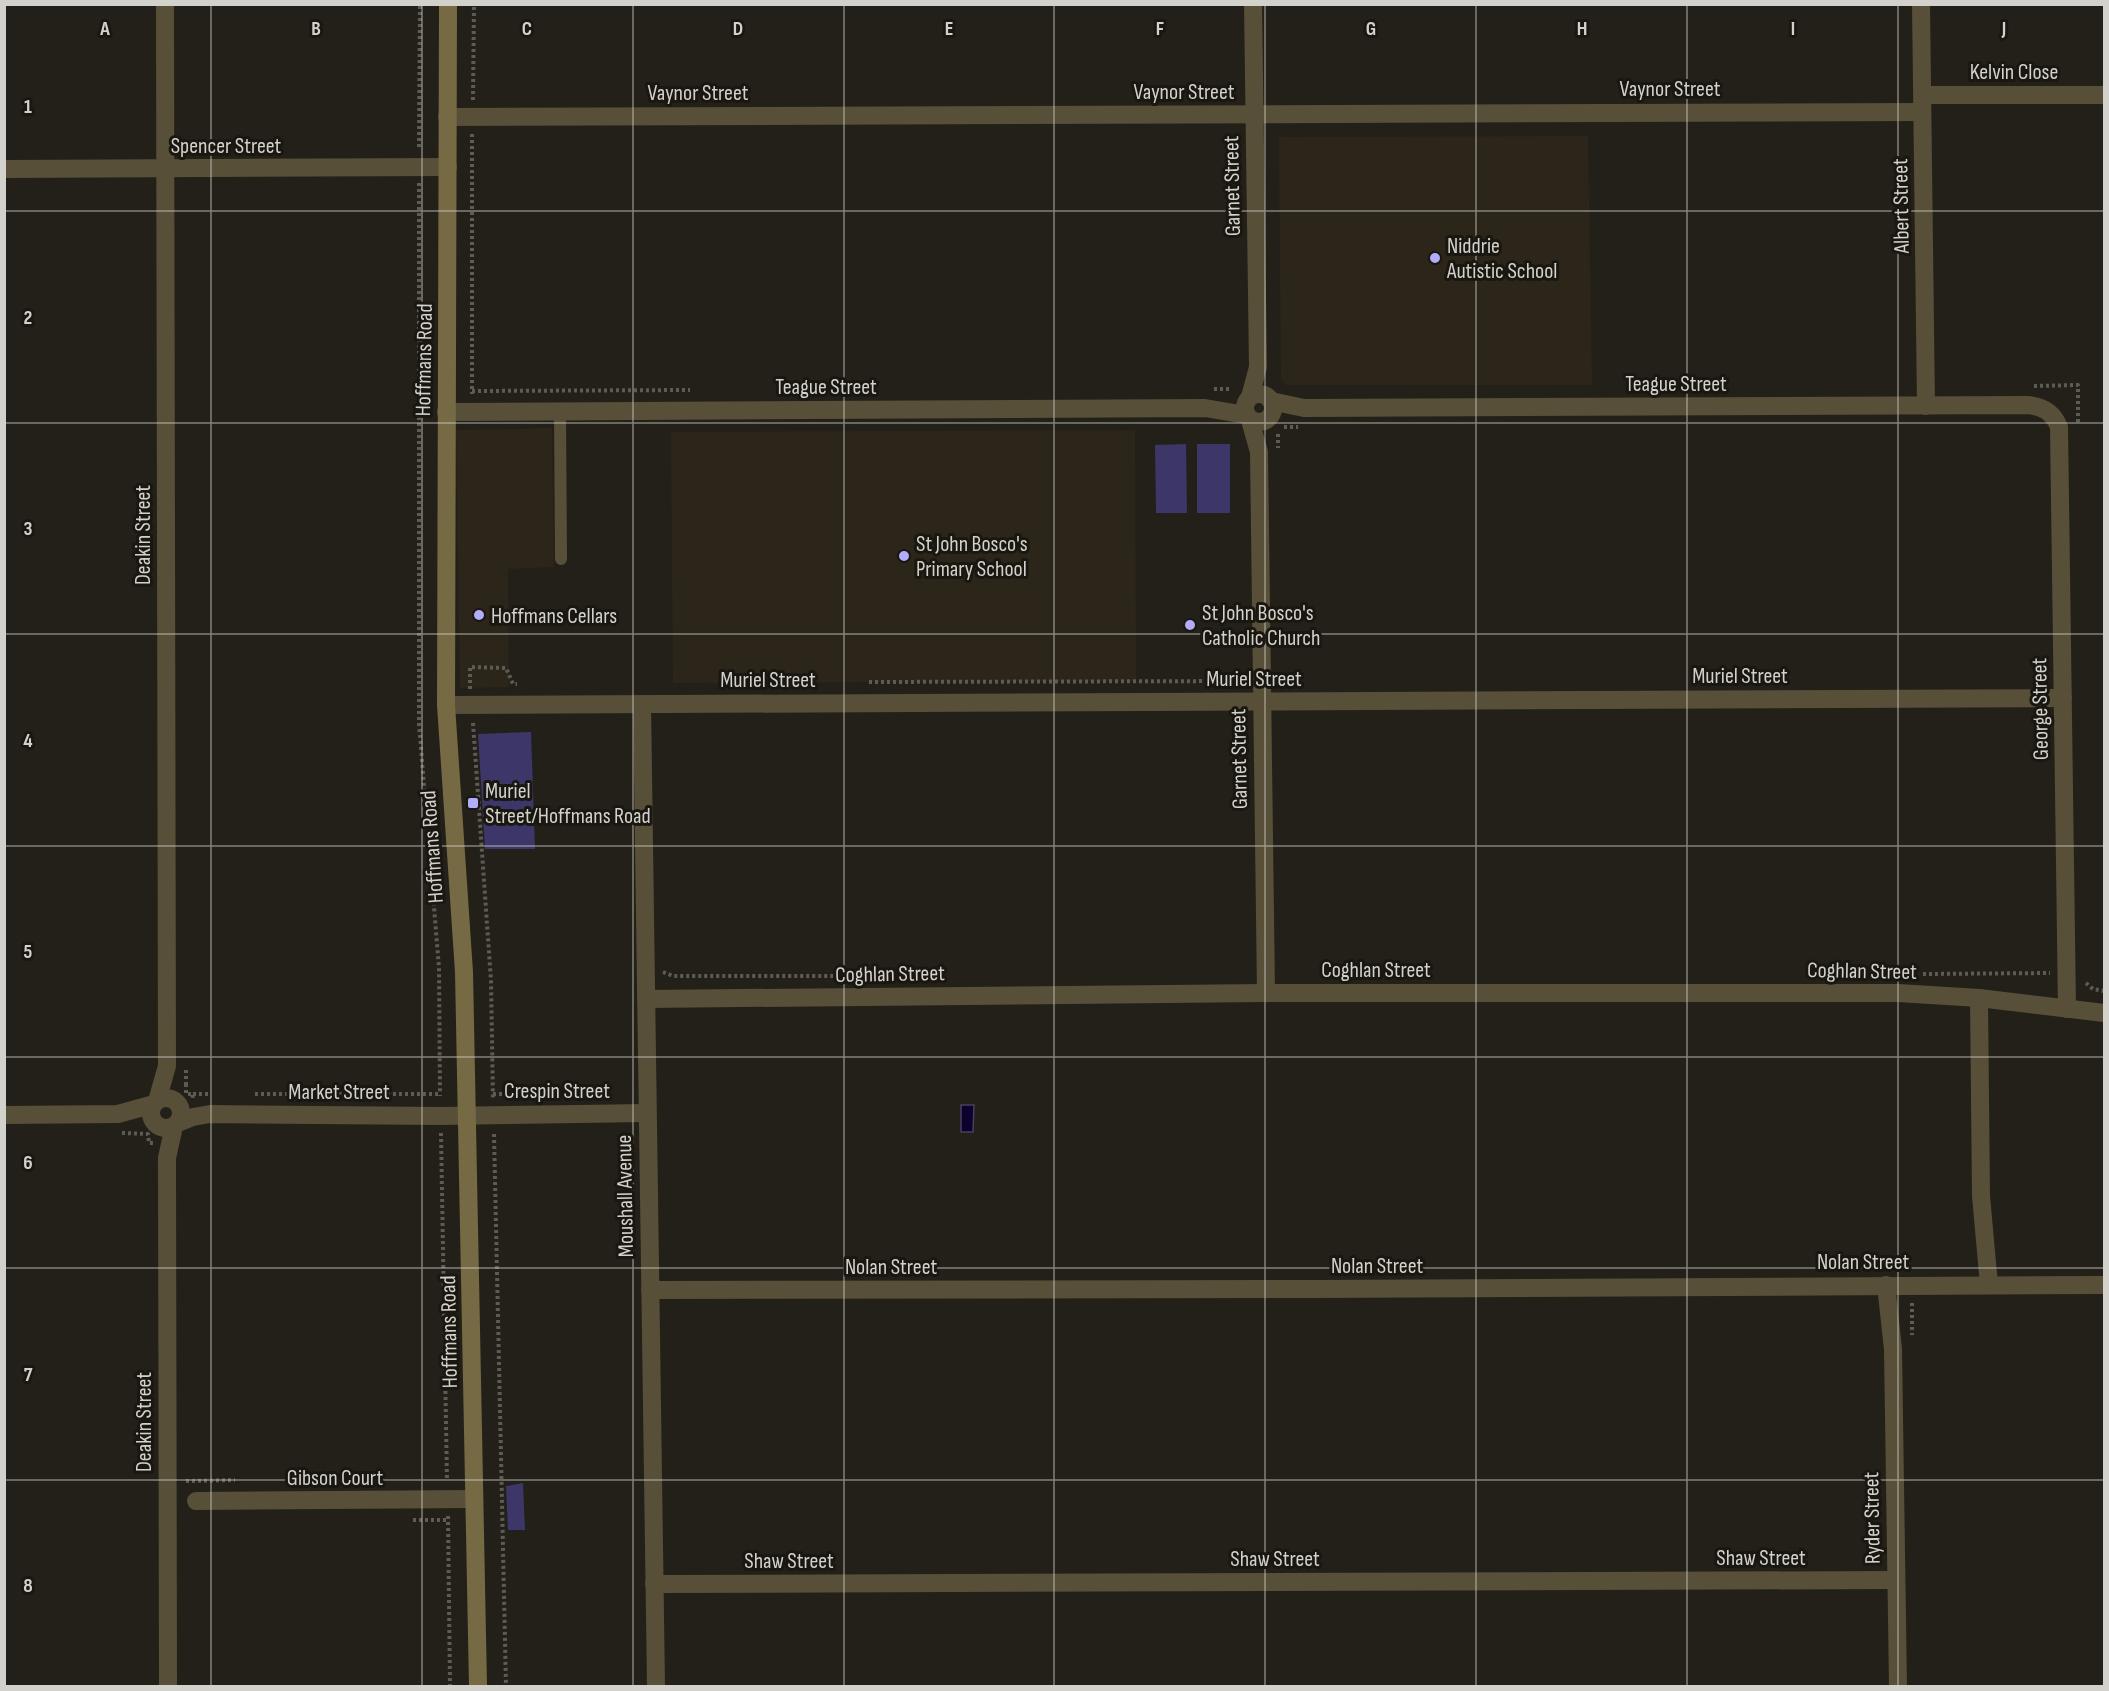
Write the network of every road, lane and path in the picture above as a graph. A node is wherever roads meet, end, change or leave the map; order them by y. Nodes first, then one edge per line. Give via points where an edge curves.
1 (165, 4) edge
2 (420, 4) edge
3 (448, 4) edge
4 (474, 4) edge
5 (1253, 4) edge
6 (1921, 4) edge
7 (2104, 95) edge
8 (1923, 103) junction
9 (1254, 114) junction
10 (447, 117) junction
11 (473, 117) junction
12 (419, 167) junction
13 (448, 167) junction
14 (4, 169) edge
15 (165, 169) junction
16 (2033, 386) dead end
17 (1926, 406) junction
18 (1259, 408) junction
19 (560, 411) junction
20 (2048, 411) joint
21 (446, 412) junction
22 (472, 412) junction
23 (2079, 433) dead end
24 (561, 559) dead end
25 (2063, 698) junction
26 (1262, 702) junction
27 (642, 704) junction
28 (446, 705) junction
29 (473, 723) dead end
30 (663, 960) dead end
31 (888, 976) dead end
32 (2086, 983) dead end
33 (2104, 991) edge
34 (1266, 993) junction
35 (1979, 998) junction
36 (646, 999) junction
37 (2067, 1009) junction
38 (2104, 1013) edge
39 (440, 1094) dead end
40 (166, 1113) junction
41 (647, 1113) junction
42 (494, 1114) junction
43 (4, 1115) edge
44 (468, 1115) junction
45 (429, 1133) dead end
46 (1893, 1285) junction
47 (1981, 1285) junction
48 (2104, 1285) edge
49 (650, 1290) junction
50 (1915, 1300) dead end
51 (1912, 1340) dead end
52 (447, 1481) dead end
53 (474, 1499) junction
54 (448, 1500) junction
55 (196, 1501) dead end
56 (412, 1520) dead end
57 (448, 1520) junction
58 (1896, 1580) junction
59 (654, 1584) junction
60 (168, 1686) edge
61 (450, 1686) edge
62 (478, 1686) edge
63 (506, 1686) edge
64 (656, 1686) edge
65 (1898, 1686) edge

1 - 15 street, Deakin Street
2 - 12 path
3 - 10 main road, Hoffmans Road
4 - 11 path
5 - 9 street, Garnet Street
6 - 8 street, Albert Street
7 - 8 street, Kelvin Close
8 - 9 street, Vaynor Street
8 - 17 street, Albert Street
9 - 11 street, Vaynor Street
9 - 18 street, Garnet Street
10 - 11 street, Vaynor Street
10 - 13 main road, Hoffmans Road
11 - 22 path
12 - 13 street, Spencer Street
12 - 15 street, Spencer Street
12 - 39 path via 419,724 439,968
13 - 21 main road, Hoffmans Road
14 - 15 street, Spencer Street
15 - 40 street, Deakin Street
16 - 23 path via 2078,385
17 - 18 street, Teague Street
17 - 20 street, Teague Street via 2027,405
18 - 19 street, Teague Street
18 - 26 street, Garnet Street
19 - 22 street, Teague Street
19 - 24 lane
20 - 25 street, George Street via 2059,427
21 - 22 street, Teague Street
21 - 28 main road, Hoffmans Road
25 - 26 street, Muriel Street
25 - 37 street, George Street
26 - 27 street, Muriel Street
26 - 34 street, Garnet Street
27 - 28 street, Muriel Street
27 - 36 street, Moushall Avenue
28 - 44 main road, Hoffmans Road via 464,972
29 - 42 path via 491,981
30 - 31 path via 663,972 673,976
32 - 33 path
34 - 35 street, Coghlan Street via 1898,993
34 - 36 street, Coghlan Street
35 - 37 street, Coghlan Street
35 - 47 street
36 - 41 street, Moushall Avenue
37 - 38 street, Coghlan Street
40 - 43 street, Market Street
40 - 44 street, Market Street
40 - 60 street, Deakin Street
41 - 42 street, Crespin Street
41 - 49 street, Moushall Avenue
42 - 44 street, Crespin Street
42 - 63 path
44 - 53 main road, Hoffmans Road
45 - 52 path via 441,1133
46 - 47 street, Nolan Street
46 - 49 street, Nolan Street
46 - 58 street, Ryder Street
47 - 48 street, Nolan Street
49 - 59 street, Moushall Avenue
50 - 51 path via 1911,1303
53 - 54 street, Gibson Court
53 - 62 main road, Hoffmans Road
54 - 55 street, Gibson Court
54 - 57 path
56 - 57 path
57 - 61 path
58 - 59 street, Shaw Street
58 - 65 street, Ryder Street
59 - 64 street, Moushall Avenue

